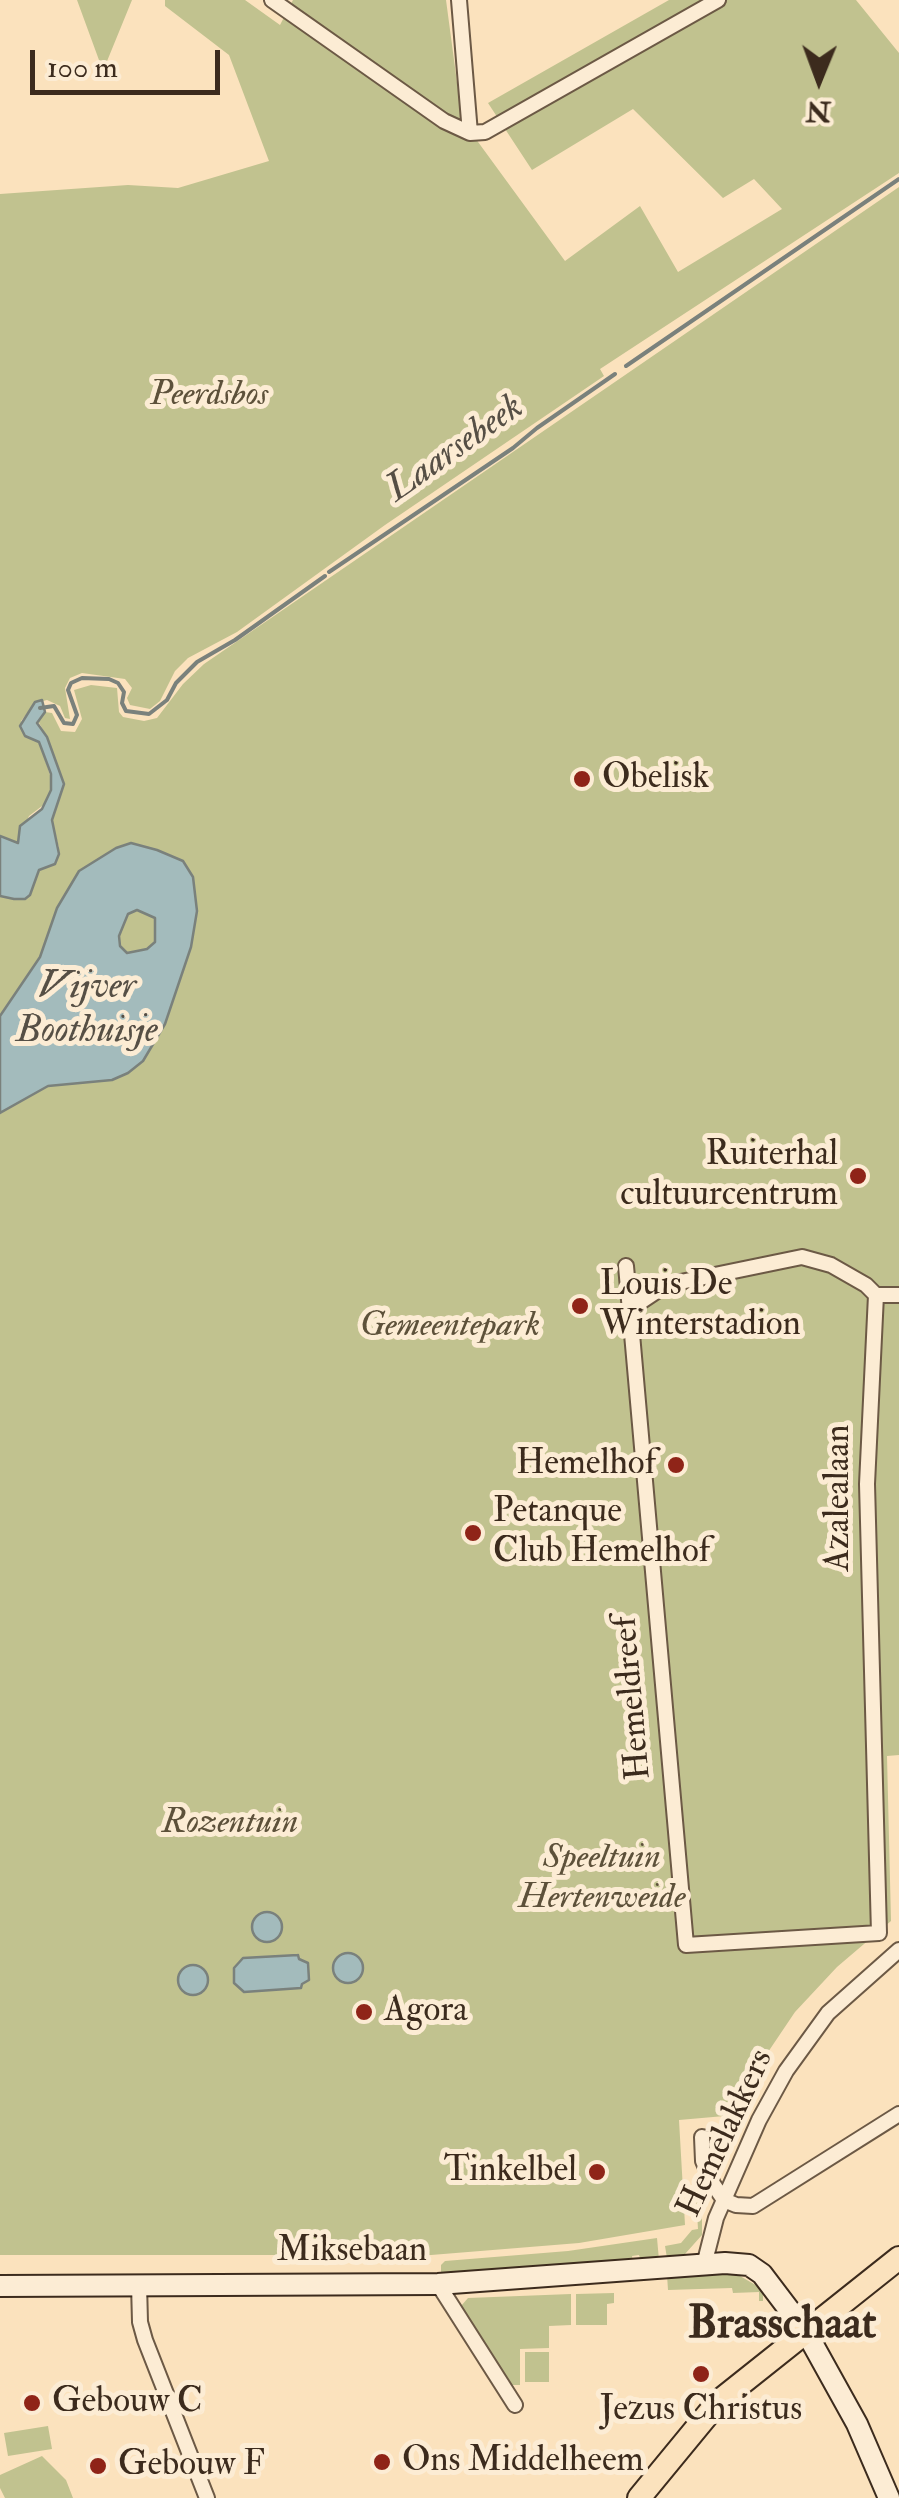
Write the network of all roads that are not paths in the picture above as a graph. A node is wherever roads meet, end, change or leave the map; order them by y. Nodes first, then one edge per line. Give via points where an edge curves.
1 (272, 0) edge
2 (459, 0) edge
3 (718, 0) edge
4 (470, 133) junction
5 (657, 1288) junction
6 (876, 1295) junction
7 (899, 1295) edge
8 (630, 1309) junction
9 (879, 1933) junction
10 (897, 1951) edge
11 (899, 2114) edge
12 (702, 2137) dead end
13 (724, 2200) junction
14 (899, 2258) edge
15 (704, 2265) junction
16 (139, 2284) junction
17 (438, 2284) junction
18 (0, 2286) edge
19 (806, 2332) junction
20 (515, 2405) dead end
21 (642, 2497) edge
22 (207, 2498) edge
23 (889, 2498) edge

1 - 4 street
2 - 4 street
3 - 4 street via 485,132
5 - 6 street via 802,1257 831,1265
5 - 8 street
5 - 8 street, Hemeldreef via 626,1270
6 - 7 street
6 - 9 street, Azalealaan via 868,1484
8 - 9 street, Hemeldreef via 686,1945
9 - 10 street
10 - 13 street, Hemelakkers via 844,1996 802,2046
11 - 13 street via 753,2206
12 - 13 street via 704,2160
13 - 15 street, Hemelakkers
14 - 19 main road
15 - 17 main road, Miksebaan
15 - 19 main road, Miksebaan via 749,2265
16 - 17 main road, Miksebaan
16 - 18 main road, Miksebaan
16 - 22 street via 140,2322
17 - 20 street
19 - 21 main road via 718,2402
19 - 23 main road, Miksebaan

